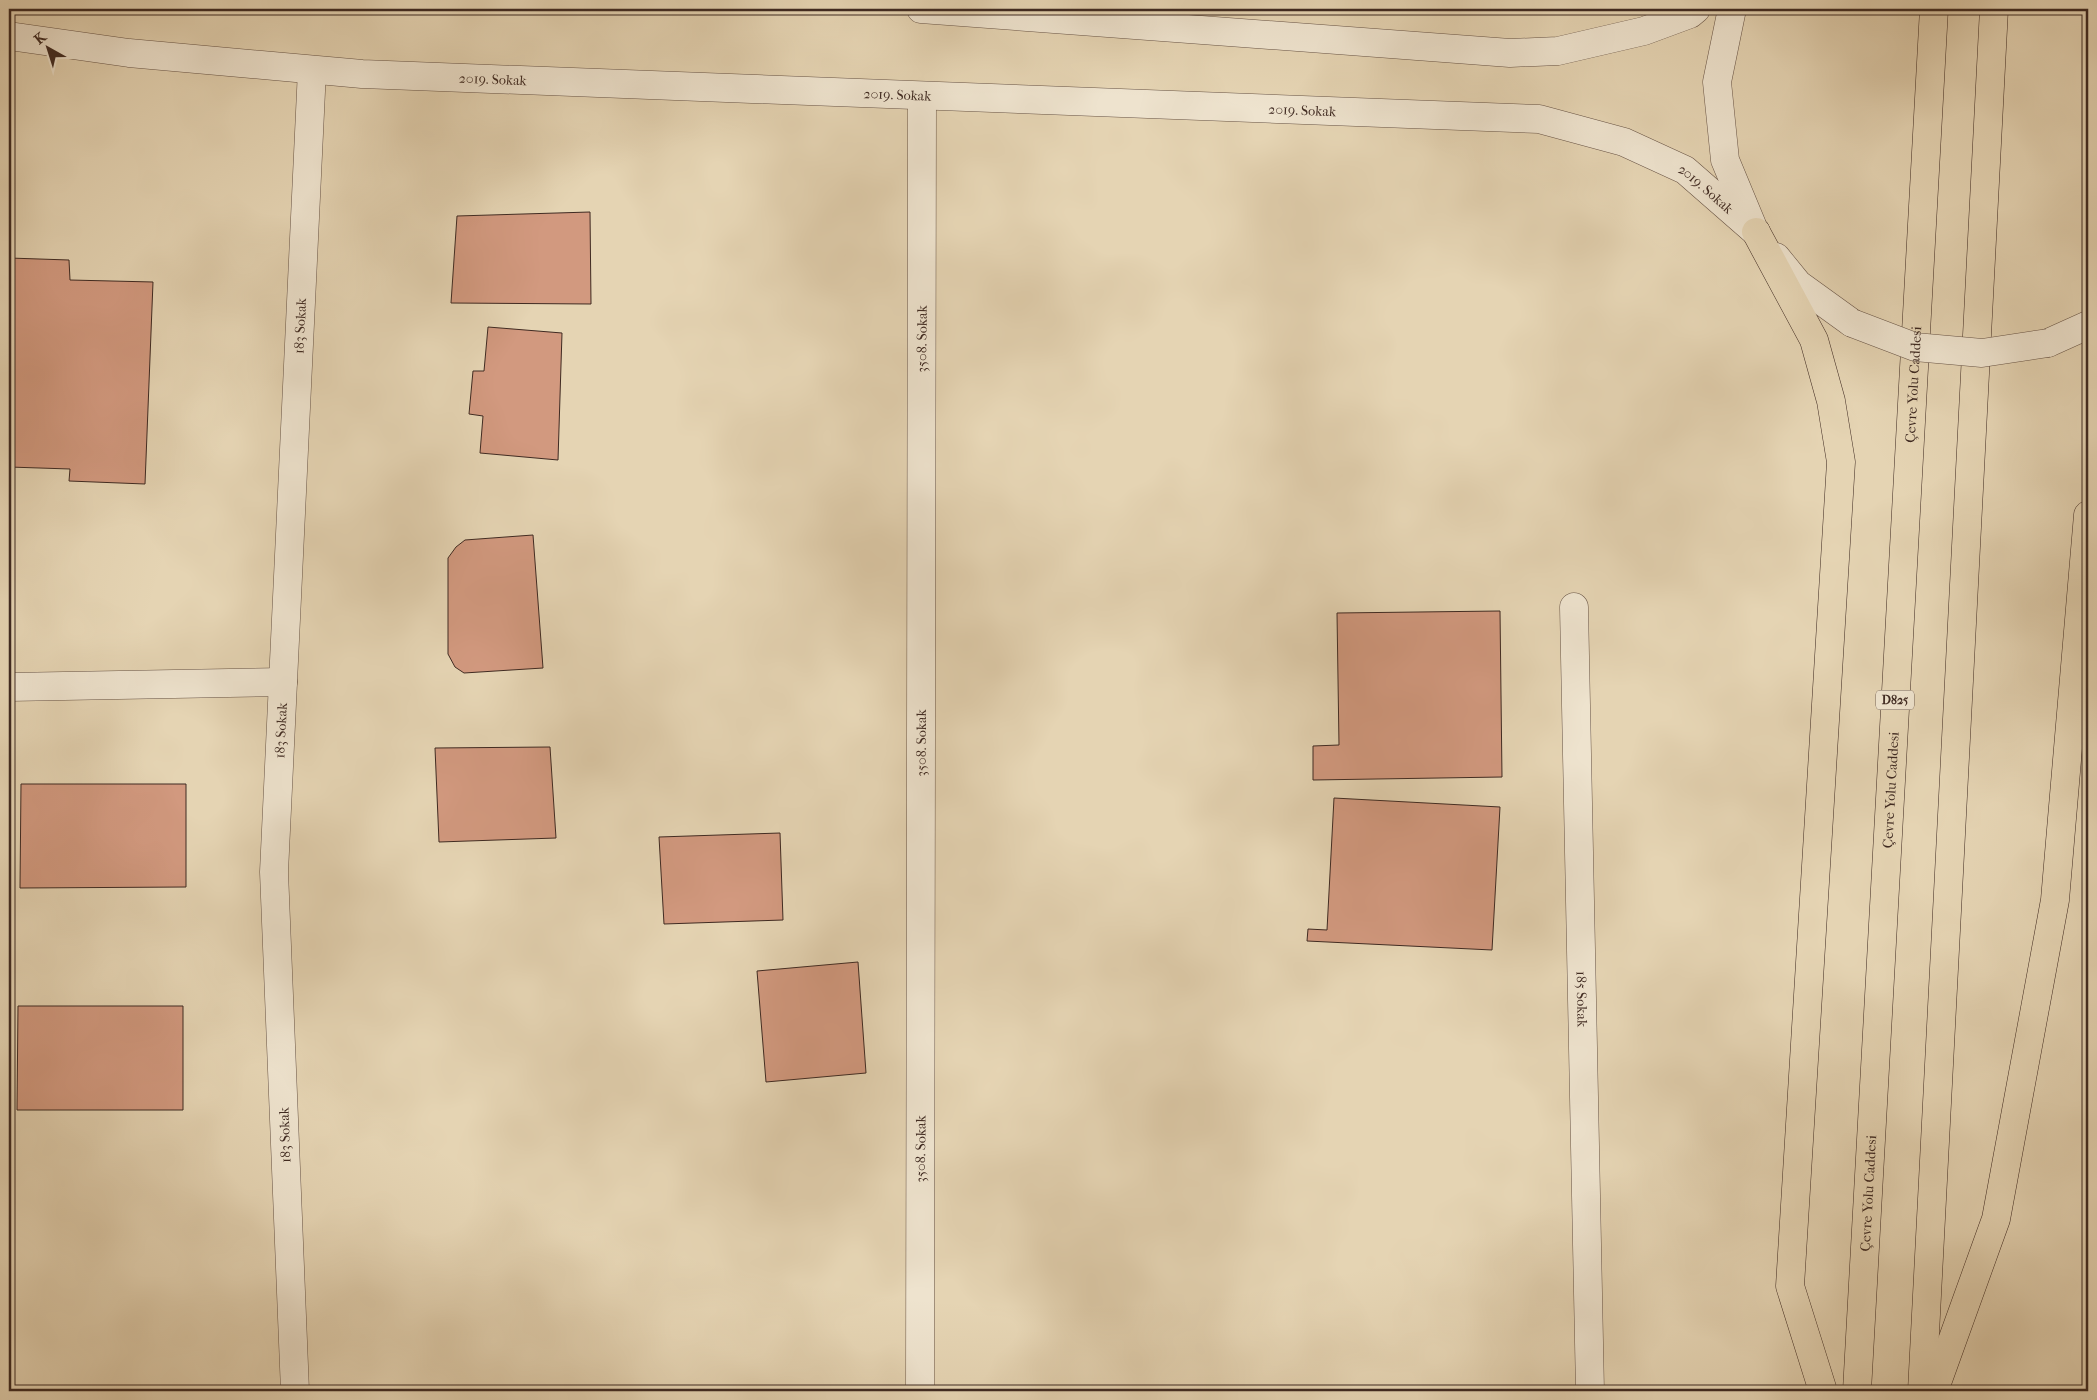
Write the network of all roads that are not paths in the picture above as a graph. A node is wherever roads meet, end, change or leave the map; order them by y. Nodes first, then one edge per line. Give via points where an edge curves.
1 (921, 9) edge
2 (1696, 9) edge
3 (1732, 9) edge
4 (1934, 9) edge
5 (1994, 9) edge
6 (9, 36) edge
7 (312, 70) junction
8 (922, 96) junction
9 (1756, 232) junction
10 (2088, 325) edge
11 (2088, 515) edge
12 (1574, 607) dead end
13 (283, 682) junction
14 (9, 687) edge
15 (295, 1391) edge
16 (920, 1391) edge
17 (1590, 1391) edge
18 (1823, 1391) edge
19 (1857, 1391) edge
20 (1922, 1391) edge
21 (1934, 1391) edge

1 - 2 street via 1510,52 1558,51 1644,31
3 - 9 street via 1717,82 1725,160
4 - 19 highway, Çevre Yolu Caddesi / D825
5 - 20 highway
6 - 7 street, 2019. Sokak via 129,54
7 - 8 street, 2019. Sokak
7 - 13 street, 183 Sokak
8 - 9 street, 2019. Sokak via 1539,119 1624,142 1685,170
8 - 16 street, 3508. Sokak
9 - 10 street, bridge via 1798,284 1852,323 1915,347 1982,353 2048,343
9 - 18 highway via 1814,340 1832,401 1841,462 1790,1286
11 - 21 highway via 2054,900 1996,1219
12 - 17 street, 185 Sokak
13 - 14 street
13 - 15 street, 183 Sokak via 274,872

